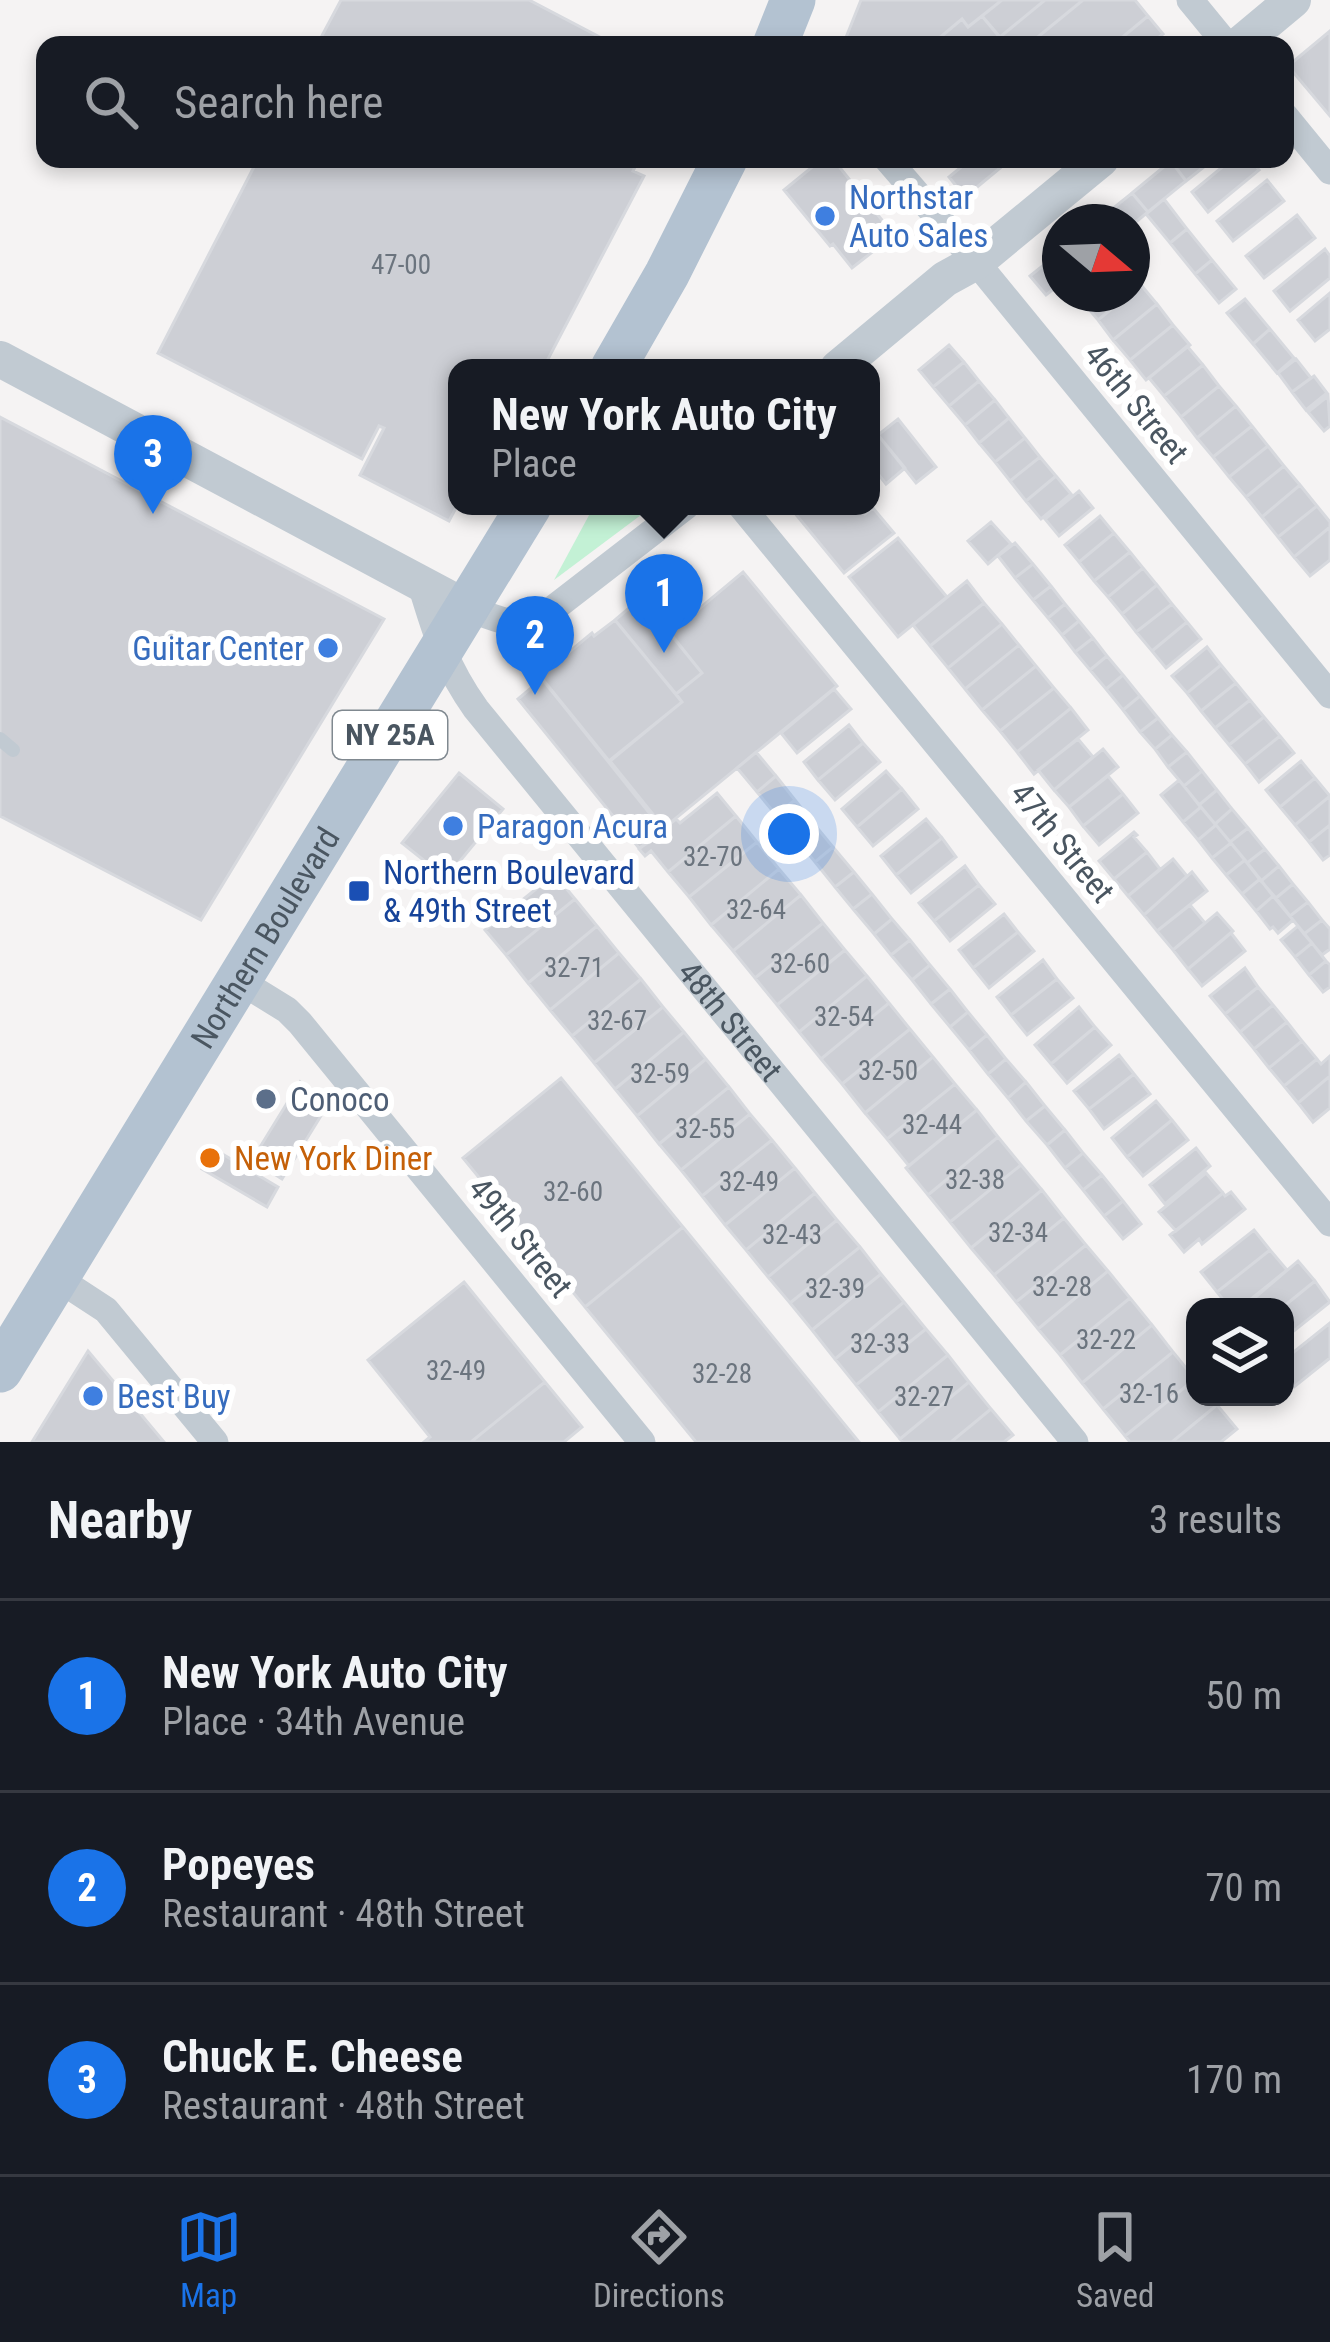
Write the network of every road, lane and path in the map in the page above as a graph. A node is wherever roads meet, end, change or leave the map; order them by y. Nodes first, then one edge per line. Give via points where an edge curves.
1 (1190, 0) edge
2 (1293, 0) edge
3 (1220, 36) edge
4 (1250, 36) edge
5 (1294, 127) edge
6 (720, 168) edge
7 (895, 168) edge
8 (1090, 168) edge
9 (1330, 171) edge
10 (976, 262) junction
11 (0, 359) edge
12 (618, 359) edge
13 (849, 359) edge
14 (524, 515) edge
15 (674, 515) edge
16 (748, 515) edge
17 (420, 581) junction
18 (467, 608) junction
19 (440, 649) junction
20 (1330, 695) edge
21 (0, 739) edge
22 (14, 750) dead end
23 (240, 981) junction
24 (1330, 1223) edge
25 (57, 1278) junction
26 (0, 1370) edge
27 (215, 1442) edge
28 (642, 1442) edge
29 (1075, 1442) edge

1 - 3 street
2 - 4 street
5 - 9 street
6 - 12 main road
7 - 10 street, 46th Street
8 - 10 street
10 - 13 street
10 - 20 street, 46th Street
11 - 17 street
14 - 18 main road, Northern Boulevard / NY 25A
15 - 18 street via 536,622 509,623
16 - 24 street, 47th Street
17 - 18 street
17 - 19 street, 48th Street
18 - 19 main road, Northern Boulevard / NY 25A
19 - 23 main road, Northern Boulevard / NY 25A
19 - 29 street, 48th Street via 476,709
21 - 22 lane
23 - 25 main road, Northern Boulevard / NY 25A
23 - 28 street, 49th Street via 300,1023
25 - 26 main road, Northern Boulevard / NY 25A
25 - 27 street via 106,1310

